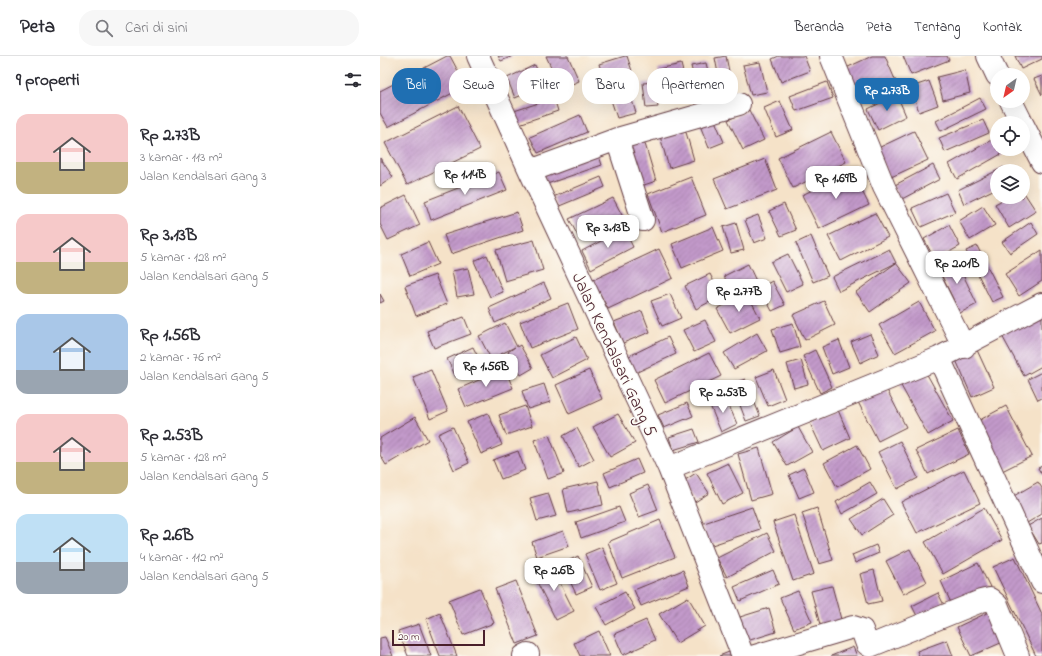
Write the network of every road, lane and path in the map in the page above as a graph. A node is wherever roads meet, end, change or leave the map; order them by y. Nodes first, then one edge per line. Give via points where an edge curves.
1 (478, 56) edge
2 (831, 56) edge
3 (988, 56) edge
4 (994, 68) edge
5 (739, 104) dead end
6 (618, 139) junction
7 (1030, 139) edge
8 (1042, 162) edge
9 (530, 171) junction
10 (644, 220) dead end
11 (1042, 304) edge
12 (964, 347) junction
13 (940, 358) junction
14 (669, 468) junction
15 (1042, 582) edge
16 (743, 656) edge
17 (755, 656) edge
18 (1018, 656) edge

1 - 9 street, Jalan Kendalsari Gang 5
2 - 12 street via 884,187
3 - 4 street
5 - 6 street
6 - 9 street
6 - 10 street
7 - 8 street
9 - 14 street, Jalan Kendalsari Gang 5
11 - 12 street
12 - 13 street
13 - 14 street
13 - 15 street
14 - 16 street, Jalan Kendalsari Gang 5
17 - 18 street via 853,627 862,630 870,646 990,599 997,605

